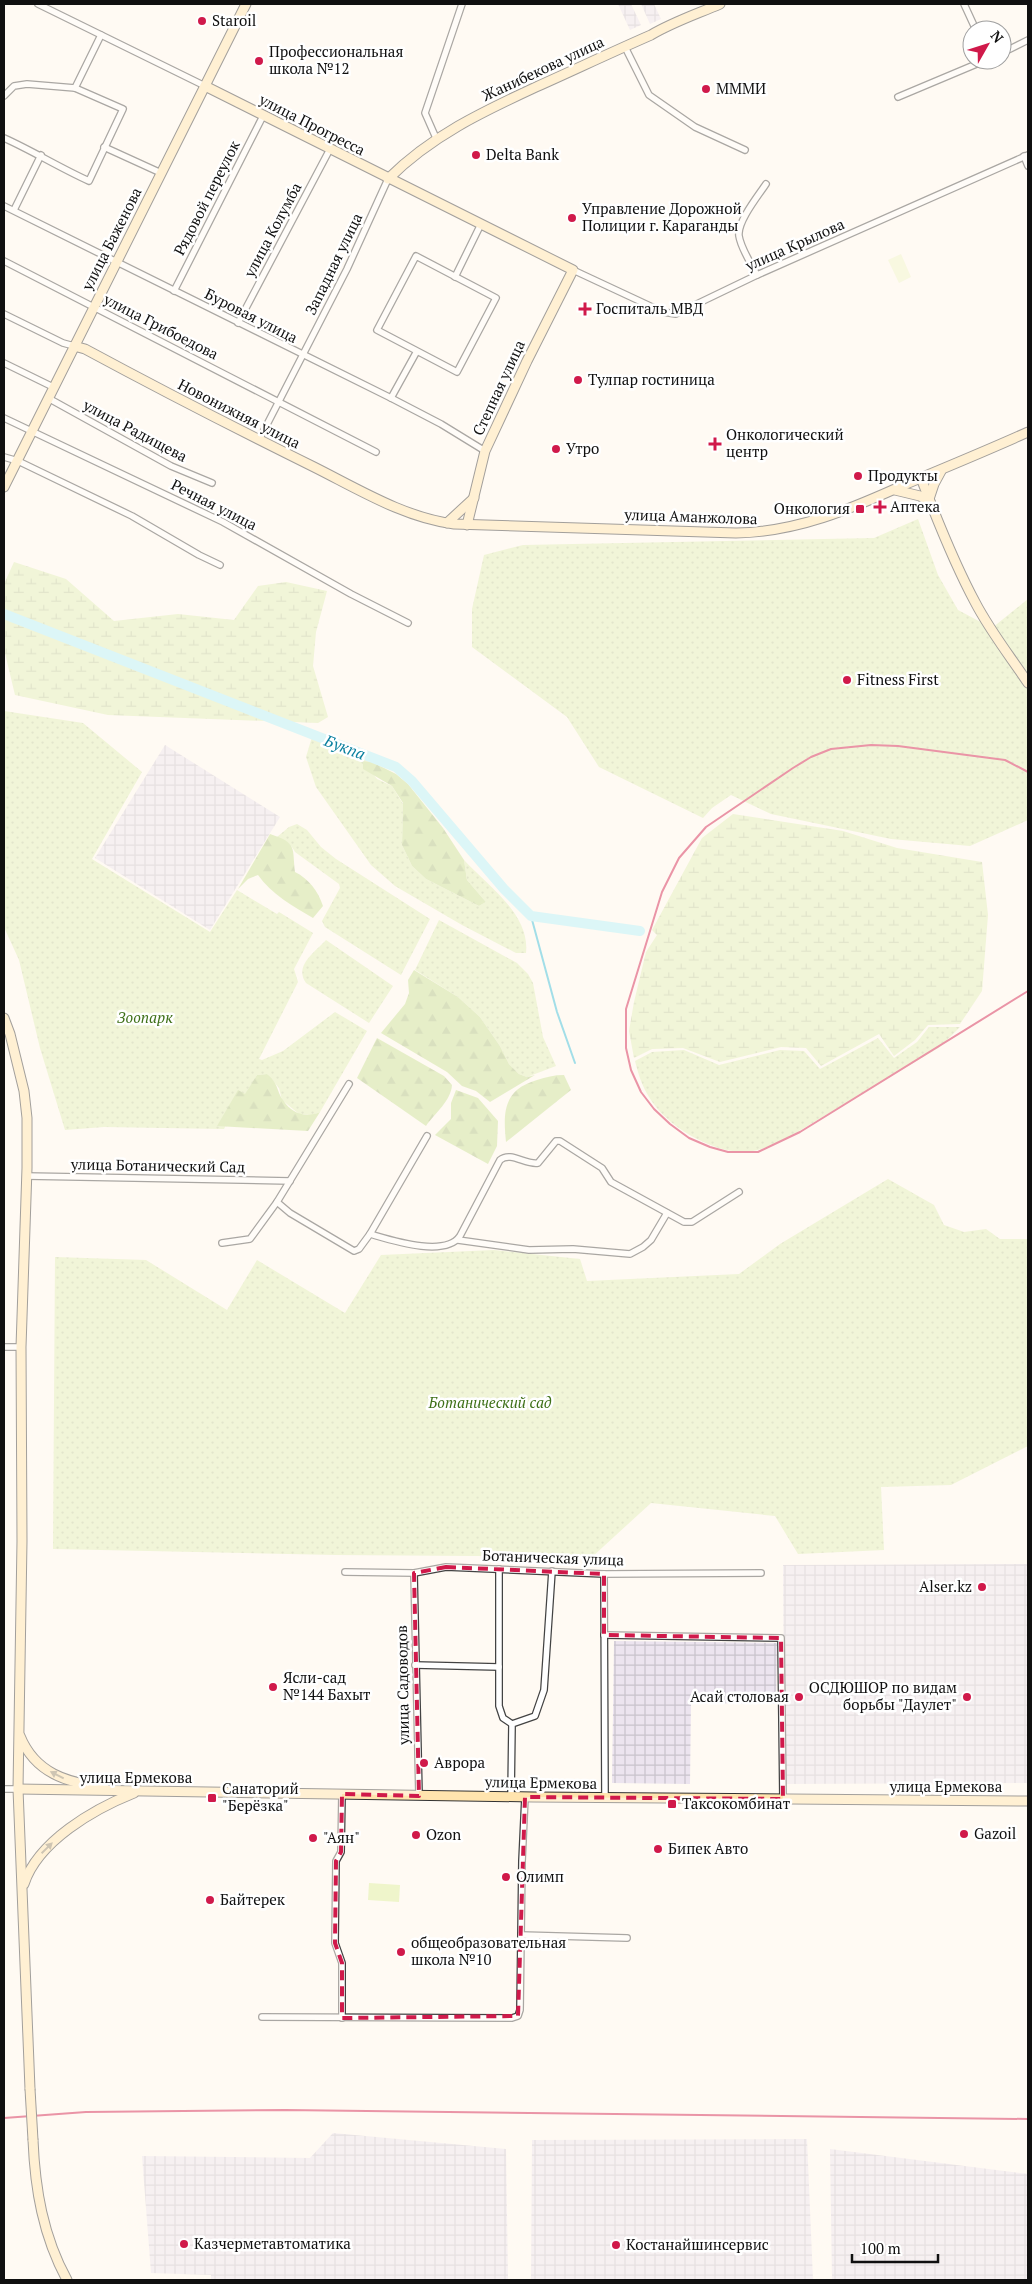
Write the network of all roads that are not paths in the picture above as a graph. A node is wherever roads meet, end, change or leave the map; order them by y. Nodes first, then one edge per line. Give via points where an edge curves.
1 (38, 4) edge
2 (246, 4) edge
3 (462, 4) edge
4 (720, 4) edge
5 (964, 4) edge
6 (971, 20) edge
7 (101, 35) junction
8 (1028, 40) edge
9 (625, 47) junction
10 (1012, 48) edge
11 (962, 70) edge
12 (204, 86) junction
13 (75, 88) junction
14 (4, 96) edge
15 (898, 97) dead end
16 (263, 116) junction
17 (4, 138) edge
18 (436, 138) junction
19 (104, 147) junction
20 (330, 149) junction
21 (745, 150) dead end
22 (41, 155) junction
23 (1026, 155) edge
24 (1028, 166) edge
25 (161, 173) junction
26 (388, 179) junction
27 (766, 184) dead end
28 (4, 206) edge
29 (14, 210) junction
30 (482, 224) junction
31 (4, 261) edge
32 (117, 261) junction
33 (573, 270) junction
34 (757, 275) junction
35 (455, 276) junction
36 (174, 291) junction
37 (94, 306) junction
38 (4, 314) edge
39 (238, 323) junction
40 (74, 346) junction
41 (417, 351) junction
42 (302, 355) junction
43 (4, 363) edge
44 (53, 387) junction
45 (48, 398) junction
46 (392, 398) junction
47 (279, 402) junction
48 (4, 418) edge
49 (31, 431) junction
50 (1028, 432) edge
51 (260, 440) junction
52 (485, 451) junction
53 (376, 452) dead end
54 (4, 457) edge
55 (18, 461) junction
56 (942, 471) junction
57 (921, 478) junction
58 (212, 483) dead end
59 (4, 486) edge
60 (895, 490) junction
61 (474, 498) junction
62 (930, 500) junction
63 (447, 523) junction
64 (467, 525) junction
65 (220, 565) dead end
66 (408, 623) dead end
67 (1028, 682) edge
68 (4, 1018) edge
69 (349, 1084) dead end
70 (427, 1136) dead end
71 (26, 1176) junction
72 (290, 1181) junction
73 (739, 1192) dead end
74 (277, 1202) junction
75 (668, 1213) junction
76 (370, 1234) junction
77 (458, 1240) junction
78 (222, 1243) dead end
79 (4, 1347) edge
80 (21, 1347) junction
81 (499, 1569) junction
82 (552, 1570) junction
83 (345, 1572) dead end
84 (414, 1573) junction
85 (761, 1573) dead end
86 (604, 1574) junction
87 (604, 1635) junction
88 (415, 1664) junction
89 (499, 1667) junction
90 (512, 1724) junction
91 (18, 1731) junction
92 (4, 1789) edge
93 (18, 1789) junction
94 (138, 1791) junction
95 (342, 1794) junction
96 (419, 1796) junction
97 (511, 1797) junction
98 (525, 1797) junction
99 (605, 1798) junction
100 (784, 1799) junction
101 (1028, 1802) edge
102 (22, 1889) junction
103 (521, 1934) junction
104 (627, 1938) dead end
105 (262, 2017) dead end
106 (342, 2018) junction
107 (67, 2280) edge

1 - 7 street, улица Прогресса
2 - 12 main road, улица Баженова
3 - 18 street via 425,113
4 - 9 main road, Жанибекова улица via 671,23
5 - 6 street
7 - 12 street, улица Прогресса
7 - 13 street
8 - 10 street
9 - 18 main road, Жанибекова улица via 468,119
9 - 21 street via 649,95 695,127
11 - 15 street
12 - 16 main road, улица Прогресса
12 - 25 main road, улица Баженова
13 - 14 street via 27,84 14,86
13 - 19 street via 123,109
16 - 20 main road, улица Прогресса
16 - 36 street, Рядовой переулок
17 - 22 street
18 - 26 main road, Жанибекова улица
19 - 22 street via 89,181
19 - 25 street
20 - 26 main road, улица Прогресса
20 - 39 street, улица Колумба
22 - 29 street
23 - 24 street
23 - 34 street, улица Крылова
25 - 32 main road, улица Баженова
26 - 30 main road, улица Прогресса
26 - 42 street, Западная улица via 347,269
27 - 34 street via 739,231
28 - 29 street, Буровая улица
29 - 32 street, Буровая улица
30 - 33 main road, улица Прогресса
30 - 35 street
31 - 37 street, улица Грибоедова
32 - 36 street, Буровая улица
32 - 37 main road, улица Баженова
33 - 34 street, улица Крылова via 670,315
33 - 52 main road, Степная улица
35 - 41 street via 416,256 377,330
35 - 41 street via 496,298 478,334 457,372
36 - 39 street, Буровая улица
37 - 40 main road, улица Баженова
37 - 47 street, улица Грибоедова
38 - 40 street, Новонижняя улица
39 - 42 street, Буровая улица
40 - 44 main road, улица Баженова
40 - 51 main road, Новонижняя улица
41 - 46 street
42 - 46 street, Буровая улица
42 - 47 street, Западная улица
43 - 44 street
44 - 45 main road, улица Баженова
45 - 49 main road, улица Баженова
45 - 58 street, улица Радищева via 171,466
46 - 52 street, Буровая улица
47 - 51 street, Западная улица
47 - 53 street, улица Грибоедова
48 - 49 street, Речная улица
49 - 55 main road, улица Баженова
49 - 66 street, Речная улица via 223,522
50 - 56 main road
51 - 63 main road, Новонижняя улица via 380,500
52 - 61 main road, Степная улица
54 - 55 street
55 - 59 main road, улица Баженова
55 - 65 street via 132,516
56 - 57 main road
56 - 62 main road
57 - 60 main road, улица Аманжолова
57 - 62 main road
60 - 62 main road
60 - 64 main road, улица Аманжолова via 821,519 768,532
61 - 63 main road
61 - 64 main road, Степная улица
62 - 67 main road via 975,602
63 - 64 main road, Новонижняя улица
68 - 71 main road via 24,1091
69 - 72 street
70 - 76 street
71 - 72 street, улица Ботанический Сад
71 - 80 main road
72 - 74 street
73 - 75 street via 692,1222 684,1222
74 - 76 street via 354,1251
74 - 78 street via 250,1239
75 - 77 street via 651,1240 630,1254 573,1248 529,1250
75 - 77 street via 611,1182 602,1168 556,1141 538,1163 508,1157 500,1160
76 - 77 street via 422,1246 445,1246
79 - 80 street
80 - 91 main road via 22,1541
81 - 82 street, Ботаническая улица
81 - 84 street, Ботаническая улица via 446,1568
81 - 89 street
82 - 86 street, Ботаническая улица
82 - 90 street via 544,1690 535,1716
83 - 84 street, Ботаническая улица
84 - 88 street, улица Садоводов
85 - 86 street, Ботаническая улица
86 - 87 street
87 - 99 street
87 - 100 street via 781,1638
88 - 89 street
88 - 96 street, улица Садоводов
89 - 90 street via 499,1706 503,1718
90 - 97 street
91 - 93 main road
94 -> 91 main road via 68,1780 33,1759
92 - 93 street
93 - 94 main road, улица Ермекова
93 - 102 main road
94 - 95 main road, улица Ермекова
102 -> 94 main road via 28,1872 52,1844 96,1810
95 - 96 main road, улица Ермекова
95 - 106 street via 340,1852 336,1861 336,1943 342,1963
96 - 97 main road, улица Ермекова
97 - 98 main road, улица Ермекова
98 - 99 main road, улица Ермекова
98 - 103 street
99 - 100 main road, улица Ермекова
100 - 101 main road, улица Ермекова
102 - 107 main road, bridge via 38,2195 51,2248
103 - 104 street
103 - 106 street via 520,2010 516,2017
105 - 106 street

